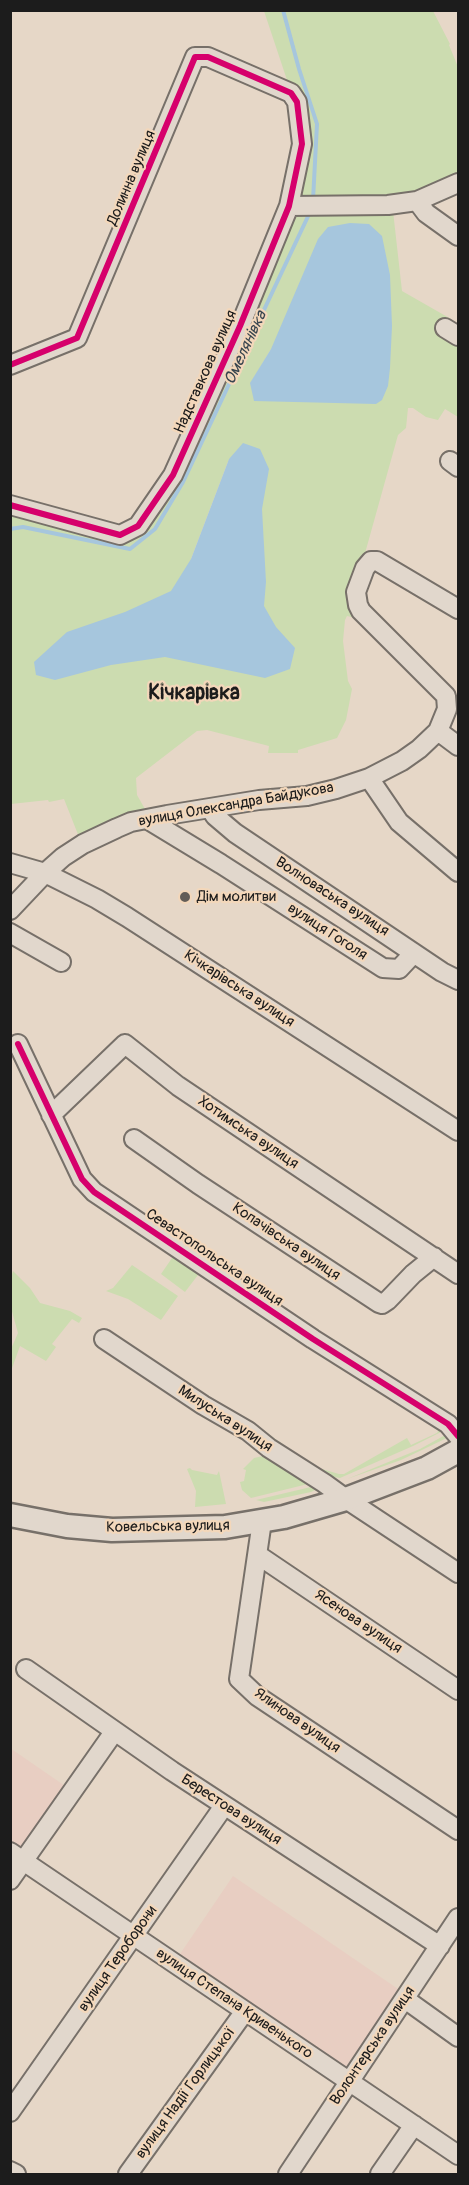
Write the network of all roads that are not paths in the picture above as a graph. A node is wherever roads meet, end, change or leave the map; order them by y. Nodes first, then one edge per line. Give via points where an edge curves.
1 (291, 93) joint
2 (459, 183) edge
3 (417, 201) junction
4 (303, 206) junction
5 (459, 236) edge
6 (10, 365) edge
7 (10, 505) edge
8 (459, 609) edge
9 (438, 731) junction
10 (459, 746) edge
11 (369, 778) junction
12 (210, 808) junction
13 (147, 819) junction
14 (10, 863) edge
15 (459, 872) edge
16 (45, 873) junction
17 (10, 910) edge
18 (10, 933) edge
19 (414, 952) junction
20 (62, 962) dead end
21 (459, 980) edge
22 (18, 1044) dead end
23 (51, 1115) junction
24 (459, 1131) edge
25 (134, 1138) dead end
26 (434, 1257) junction
27 (459, 1274) edge
28 (104, 1339) dead end
29 (459, 1436) edge
30 (459, 1451) edge
31 (346, 1499) junction
32 (10, 1515) edge
33 (262, 1521) junction
34 (258, 1555) junction
35 (459, 1573) edge
36 (26, 1669) dead end
37 (459, 1690) edge
38 (114, 1732) junction
39 (224, 1806) junction
40 (459, 1830) edge
41 (17, 1856) edge
42 (10, 1880) edge
43 (458, 1922) edge
44 (135, 1935) junction
45 (440, 1946) junction
46 (405, 1999) junction
47 (244, 2011) junction
48 (459, 2037) edge
49 (348, 2081) junction
50 (10, 2112) edge
51 (414, 2125) junction
52 (459, 2155) edge
53 (10, 2171) edge
54 (16, 2175) edge
55 (128, 2175) edge
56 (288, 2175) edge
57 (380, 2175) edge

1 - 4 street, Надставкова вулиця via 297,102 302,144
1 - 6 street, Долинна вулиця via 208,57 195,57 76,338
2 - 3 street
3 - 4 street via 388,206
3 - 5 street via 426,213
4 - 7 street, Надставкова вулиця via 240,326 173,475 138,526 120,535
8 - 9 street via 377,561 371,561 365,568 357,587 361,611 446,696 447,709
9 - 10 street
9 - 11 street, вулиця Олександра Байдукова via 402,761
11 - 12 street, вулиця Олександра Байдукова via 307,796
11 - 15 street via 399,822
12 - 13 street, вулиця Олександра Байдукова
12 - 19 street, Волноваська вулиця via 235,833
13 - 16 street, вулиця Олександра Байдукова via 83,844
13 - 19 street, вулиця Гоголя via 383,968 399,969
14 - 16 street, Кічкарівська вулиця
16 - 17 street
16 - 24 street, Кічкарівська вулиця via 127,917
18 - 20 street
19 - 21 street, Волноваська вулиця
22 - 23 street, Севастопольська вулиця
23 - 26 street, Хотимська вулиця via 125,1044 178,1086
23 - 29 street, Севастопольська вулиця via 82,1179 103,1199 439,1418
25 - 26 street, Копачівська вулиця via 379,1303 388,1300
26 - 27 street, Хотимська вулиця
28 - 31 street, Милуська вулиця
30 - 31 main road, Ковельська вулиця via 427,1468
31 - 33 main road, Ковельська вулиця
31 - 35 street, Милуська вулиця
32 - 33 main road, Ковельська вулиця via 112,1530 225,1527
33 - 34 street, Ялинова вулиця
34 - 37 street, Ясенова вулиця
34 - 40 street, Ялинова вулиця via 239,1679 257,1696
36 - 38 street, Берестова вулиця
38 - 39 street, Берестова вулиця
38 - 41 street
39 - 44 street, вулиця Тероборони
39 - 45 street, Берестова вулиця
41 - 42 street
41 - 44 street, вулиця Степана Кривенького
43 - 45 street, Волонтерська вулиця
44 - 47 street, вулиця Степана Кривенького
44 - 50 street, вулиця Тероборони
45 - 46 street, Волонтерська вулиця
46 - 48 street
46 - 49 street, Волонтерська вулиця
47 - 49 street, вулиця Степана Кривенького
47 - 55 street, вулиця Надії Горлицької
49 - 51 street, вулиця Степана Кривенького
49 - 56 street, Волонтерська вулиця
51 - 52 street, вулиця Степана Кривенького
51 - 57 street
53 - 54 street

